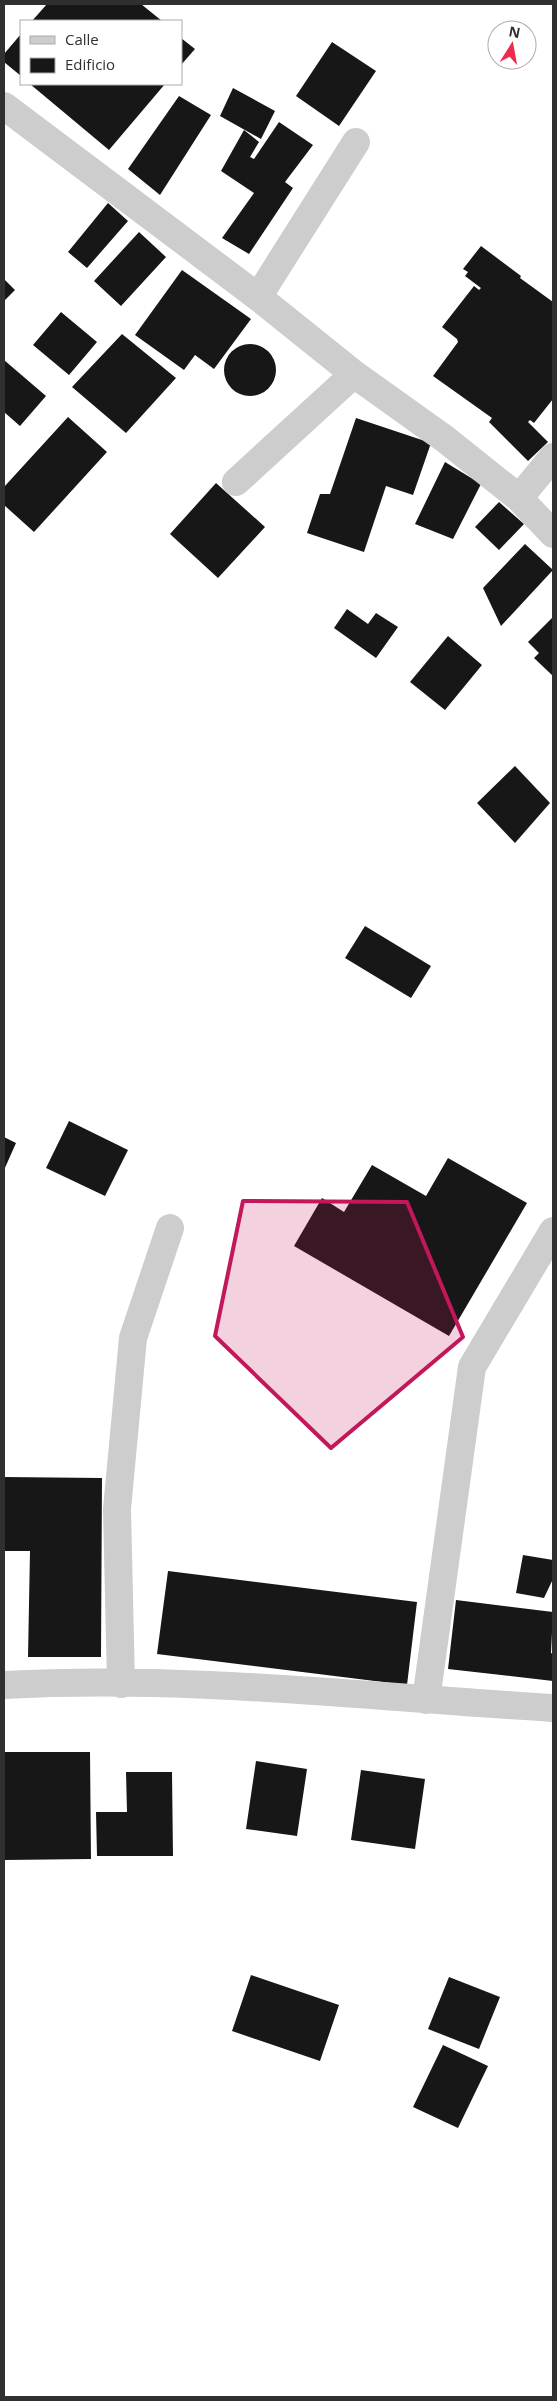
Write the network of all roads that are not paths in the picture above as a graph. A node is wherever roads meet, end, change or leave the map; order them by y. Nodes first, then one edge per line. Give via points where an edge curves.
1 (4, 106) edge
2 (356, 142) dead end
3 (258, 297) junction
4 (354, 374) junction
5 (553, 457) edge
6 (236, 482) dead end
7 (519, 498) junction
8 (553, 534) edge
9 (170, 1228) dead end
10 (553, 1231) edge
11 (121, 1684) junction
12 (4, 1685) edge
13 (426, 1700) junction
14 (553, 1708) edge

1 - 3 street
2 - 3 street
3 - 4 street
4 - 6 street
4 - 7 street via 445,439
5 - 7 street
7 - 8 street
9 - 11 street via 133,1338 117,1508
10 - 13 street via 472,1367
11 - 12 street via 56,1682
11 - 13 street via 318,1690
13 - 14 street

